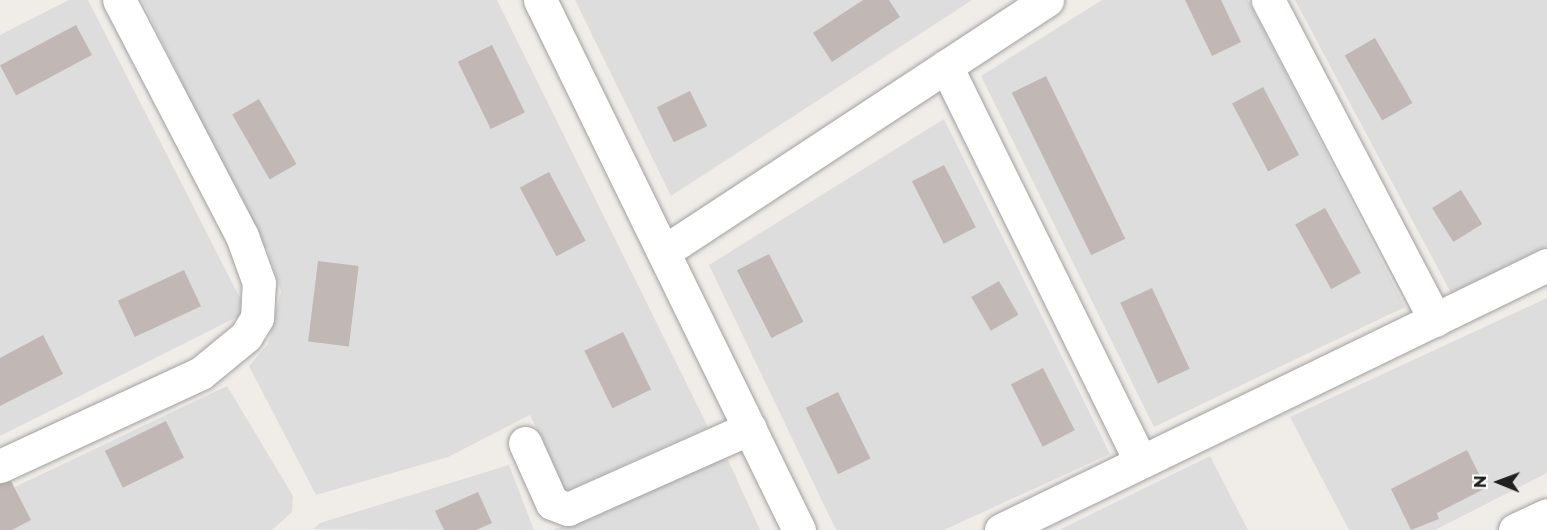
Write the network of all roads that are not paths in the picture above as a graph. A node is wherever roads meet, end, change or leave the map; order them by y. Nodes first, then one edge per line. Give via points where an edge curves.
1 (119, 0) edge
2 (540, 0) edge
3 (1047, 0) edge
4 (1268, 0) edge
5 (946, 66) junction
6 (665, 251) junction
7 (1547, 266) edge
8 (1435, 320) junction
9 (750, 428) junction
10 (525, 443) dead end
11 (1141, 462) junction
12 (0, 466) edge
13 (1547, 514) edge
14 (799, 530) edge
15 (1001, 530) edge
16 (1515, 530) edge

1 - 12 street via 242,236 260,283 257,318 246,336 201,373
2 - 6 street
3 - 5 street
4 - 8 street
5 - 6 street
5 - 11 street
6 - 9 street
7 - 8 street
8 - 11 street
9 - 10 street via 568,509 552,503
9 - 14 street
11 - 15 street
13 - 16 street

